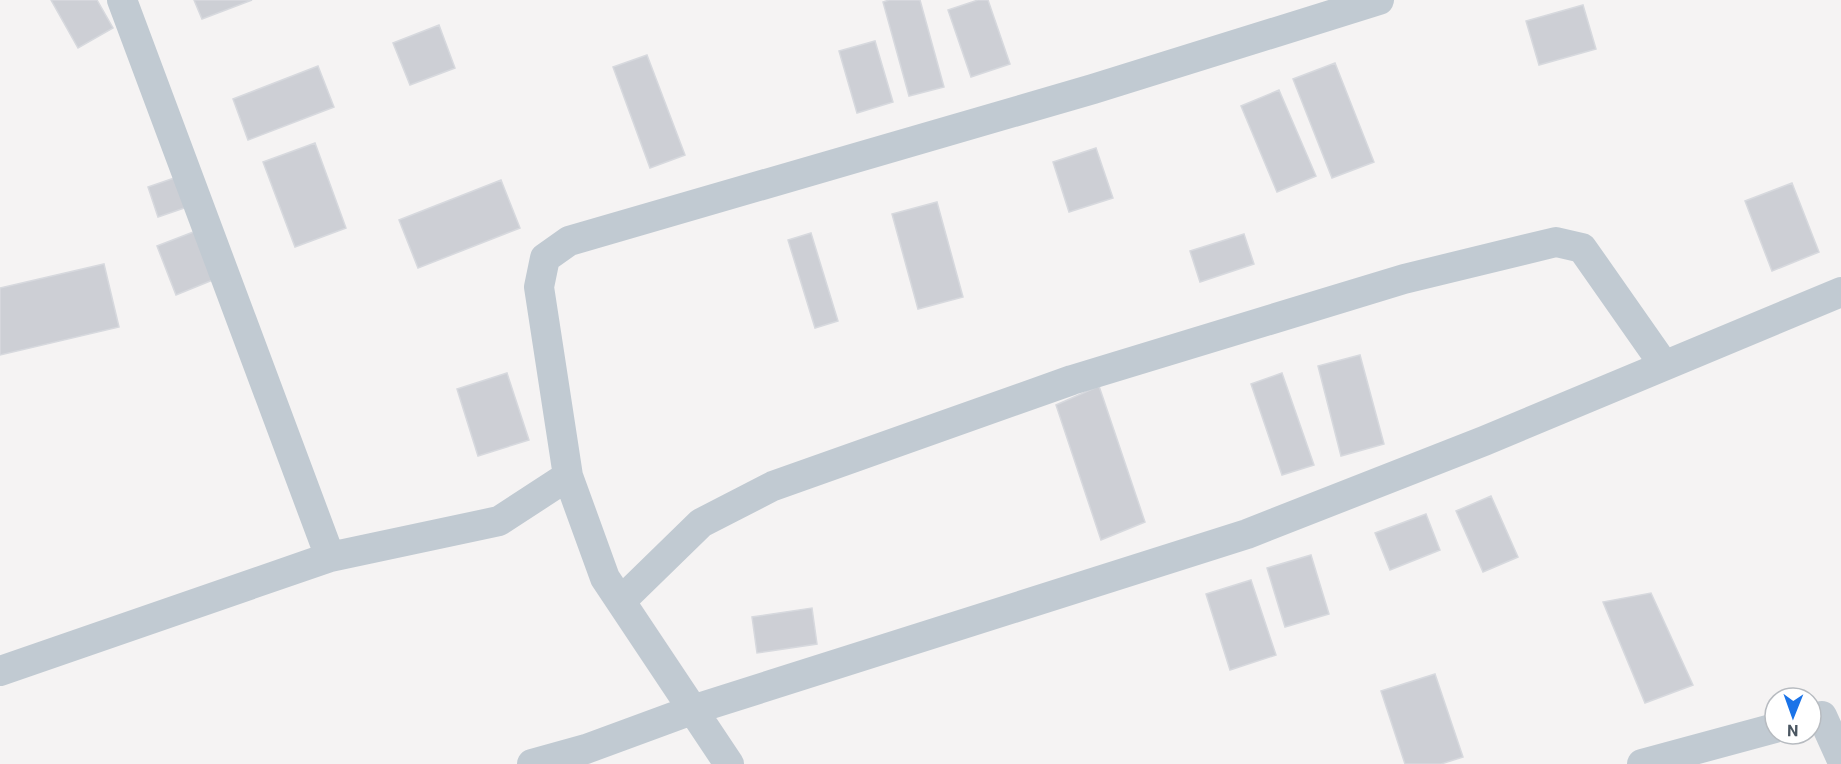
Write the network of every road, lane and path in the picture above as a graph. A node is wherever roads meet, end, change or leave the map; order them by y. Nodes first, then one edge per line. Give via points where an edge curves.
1 (122, 0) edge
2 (1363, 2) edge
3 (1841, 292) edge
4 (1664, 365) junction
5 (568, 476) junction
6 (330, 556) junction
7 (621, 601) junction
8 (0, 671) edge
9 (692, 710) junction
10 (1825, 715) edge
11 (1763, 731) edge
12 (1841, 758) edge
13 (532, 764) edge
14 (729, 764) edge
15 (1642, 764) edge

1 - 6 street
2 - 5 street via 1093,89 568,241 545,258 539,287
3 - 4 street
4 - 7 street via 1582,248 1556,242 1404,279 1084,376 773,486 701,523
4 - 9 street via 1247,534
5 - 6 street via 499,521
5 - 7 street via 605,578
6 - 8 street
7 - 9 street
9 - 13 street via 586,750
9 - 14 street
10 - 12 street
11 - 15 street

